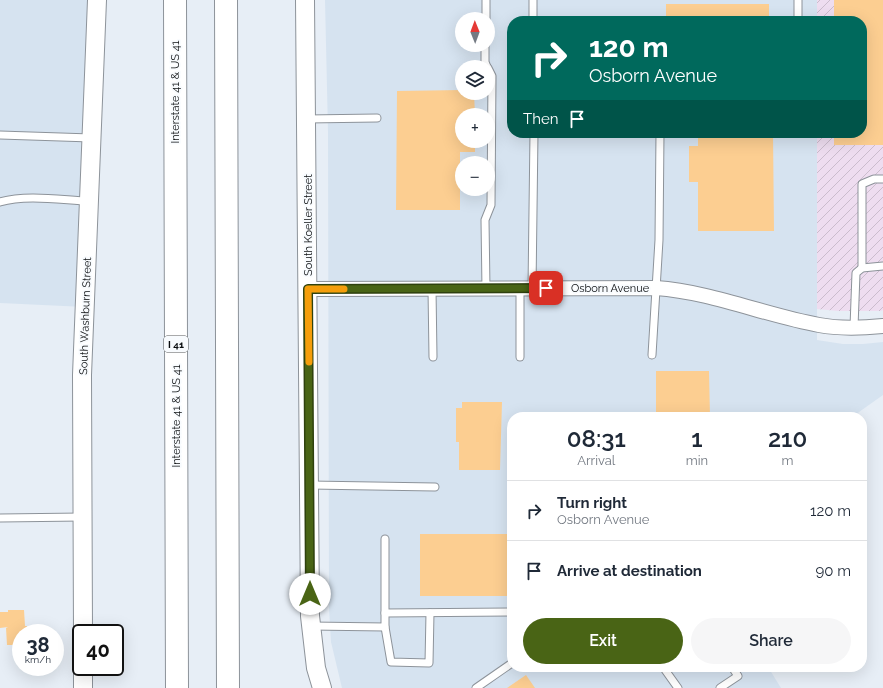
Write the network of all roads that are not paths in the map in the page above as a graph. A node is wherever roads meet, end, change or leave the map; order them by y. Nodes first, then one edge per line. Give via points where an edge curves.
1 (97, 0) edge
2 (175, 0) edge
3 (226, 0) edge
4 (305, 0) edge
5 (486, 0) edge
6 (533, 0) edge
7 (798, 0) edge
8 (486, 12) edge
9 (533, 16) edge
10 (798, 16) edge
11 (492, 100) edge
12 (377, 118) dead end
13 (307, 119) junction
14 (0, 135) edge
15 (92, 138) junction
16 (534, 138) edge
17 (660, 138) edge
18 (883, 178) edge
19 (89, 201) junction
20 (0, 202) edge
21 (883, 266) edge
22 (862, 268) junction
23 (486, 288) junction
24 (526, 288) junction
25 (656, 288) junction
26 (308, 289) junction
27 (432, 289) junction
28 (883, 326) edge
29 (854, 327) junction
30 (652, 355) dead end
31 (433, 357) dead end
32 (520, 357) dead end
33 (310, 485) junction
34 (435, 487) dead end
35 (82, 517) junction
36 (0, 518) edge
37 (385, 538) dead end
38 (430, 612) junction
39 (507, 612) edge
40 (385, 613) junction
41 (83, 624) edge
42 (311, 626) junction
43 (385, 627) junction
44 (507, 666) edge
45 (667, 672) edge
46 (735, 672) edge
47 (83, 676) edge
48 (83, 688) edge
49 (177, 688) edge
50 (228, 688) edge
51 (322, 688) edge
52 (476, 688) edge
53 (678, 688) edge
54 (720, 688) edge

1 - 15 street, South Washburn Street
2 - 49 highway, Interstate 41 & US 41 / I 41
3 - 50 highway
4 - 13 street, South Koeller Street
5 - 8 lane
6 - 9 lane
7 - 10 lane
11 - 23 lane via 491,205 485,220
12 - 13 lane
13 - 26 street, South Koeller Street
14 - 15 lane
15 - 19 street, South Washburn Street
16 - 24 lane
17 - 25 lane via 660,219
18 - 22 lane via 862,184
19 - 20 lane via 8,199
19 - 35 street, South Washburn Street via 82,375
21 - 22 lane
22 - 29 lane via 856,273 855,280
23 - 24 street, Osborn Avenue
23 - 27 street, Osborn Avenue
24 - 25 street, Osborn Avenue
24 - 32 lane
25 - 29 street, Osborn Avenue via 688,292 820,325
25 - 30 lane
26 - 27 street, Osborn Avenue
26 - 33 street, South Koeller Street
27 - 31 lane
28 - 29 street, Osborn Avenue
33 - 34 lane
33 - 42 street, South Koeller Street
35 - 36 lane
35 - 41 street, South Washburn Street
37 - 40 lane
38 - 39 lane
38 - 40 lane
38 - 43 lane via 429,663 391,662
40 - 43 lane
42 - 43 lane
42 - 51 street, South Koeller Street via 316,668
44 - 52 lane
45 - 53 lane
46 - 54 lane via 738,676
47 - 48 street

